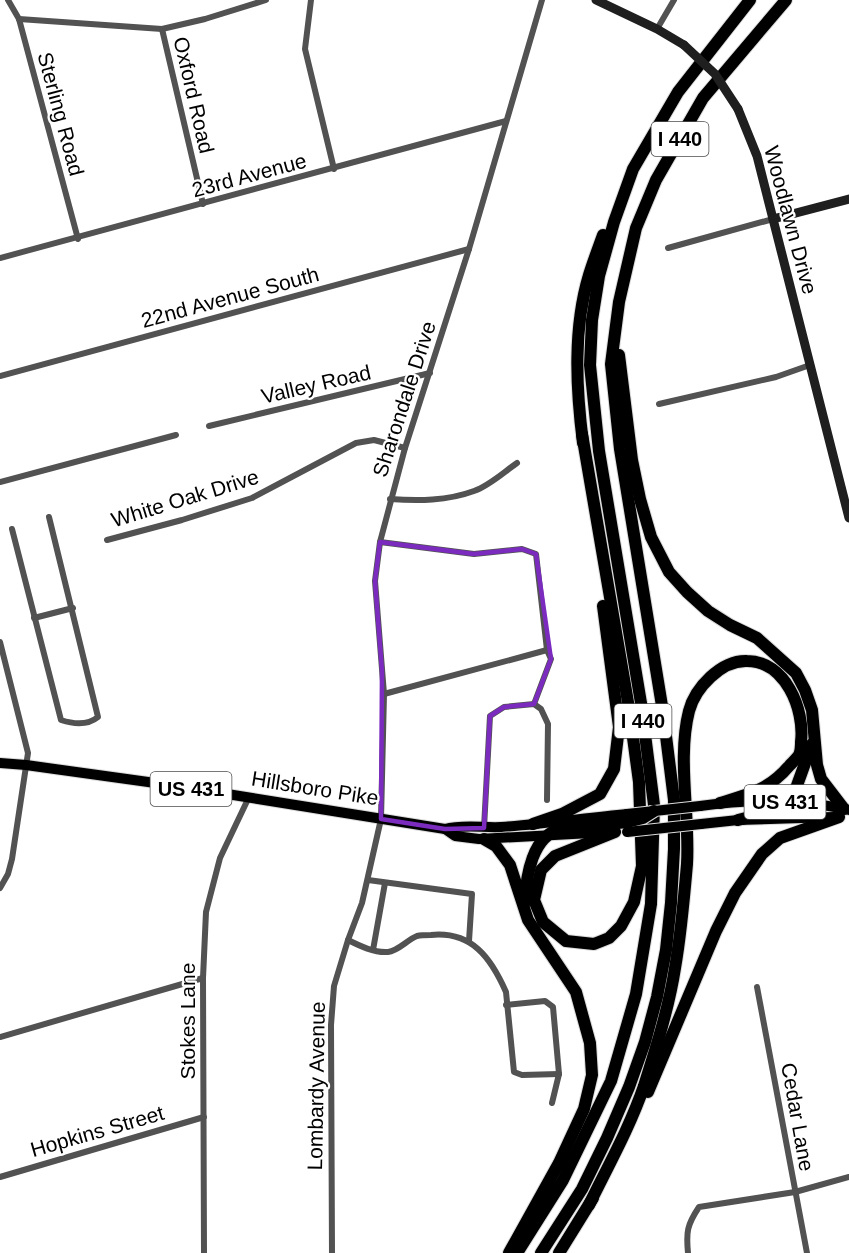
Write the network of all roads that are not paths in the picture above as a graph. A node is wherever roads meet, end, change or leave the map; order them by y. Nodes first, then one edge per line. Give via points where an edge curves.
1 (8, 0) edge
2 (266, 0) edge
3 (311, 0) edge
4 (542, 0) edge
5 (596, 0) edge
6 (674, 0) edge
7 (750, 0) edge
8 (786, 0) edge
9 (19, 19) junction
10 (162, 29) junction
11 (657, 29) junction
12 (506, 122) junction
13 (334, 169) junction
14 (633, 169) junction
15 (849, 199) edge
16 (203, 204) junction
17 (773, 219) junction
18 (78, 239) junction
19 (668, 248) dead end
20 (469, 249) junction
21 (0, 258) edge
22 (619, 302) junction
23 (810, 365) junction
24 (430, 373) junction
25 (0, 376) edge
26 (658, 404) dead end
27 (209, 426) dead end
28 (582, 434) junction
29 (176, 435) dead end
30 (405, 448) junction
31 (518, 463) dead end
32 (0, 482) edge
33 (390, 499) junction
34 (848, 513) edge
35 (49, 517) dead end
36 (12, 529) dead end
37 (107, 540) dead end
38 (380, 542) junction
39 (73, 608) junction
40 (34, 618) junction
41 (0, 642) edge
42 (547, 650) junction
43 (384, 694) junction
44 (534, 704) junction
45 (814, 740) junction
46 (0, 764) edge
47 (26, 765) junction
48 (249, 797) junction
49 (547, 800) dead end
50 (791, 802) junction
51 (720, 803) junction
52 (654, 811) joint
53 (845, 813) edge
54 (381, 819) junction
55 (738, 820) junction
56 (533, 824) junction
57 (624, 825) junction
58 (484, 833) junction
59 (544, 836) junction
60 (368, 880) junction
61 (383, 882) junction
62 (0, 888) edge
63 (525, 908) junction
64 (348, 940) junction
65 (469, 940) junction
66 (374, 950) junction
67 (203, 978) junction
68 (757, 987) dead end
69 (506, 1005) junction
70 (0, 1037) edge
71 (559, 1074) junction
72 (552, 1103) dead end
73 (204, 1117) junction
74 (0, 1177) edge
75 (849, 1177) edge
76 (795, 1192) junction
77 (590, 1205) junction
78 (204, 1253) edge
79 (332, 1253) edge
80 (509, 1253) edge
81 (517, 1253) edge
82 (541, 1253) edge
83 (559, 1253) edge
84 (688, 1253) edge
85 (807, 1253) edge

1 - 9 street, Sterling Road
2 - 10 street
3 - 13 street via 305,49
4 - 12 street, Sharondale Drive
5 - 11 main road, Woodlawn Drive
6 - 11 street
7 - 14 highway, I 440 via 678,92
8 - 22 highway, I 440 via 703,98 656,180 636,228
9 - 10 street
9 - 18 street, Sterling Road
10 - 16 street, Oxford Road
11 - 17 main road, Woodlawn Drive, bridge via 684,45 715,74 738,109 757,156
12 - 13 street, 23rd Avenue
12 - 20 street, Sharondale Drive
13 - 16 street, 23rd Avenue
14 - 28 highway via 619,194 588,277 579,326
14 - 81 highway, I 440 via 599,276 590,364 599,451 654,805 651,904 636,994 610,1081 563,1180
15 - 17 main road
16 - 18 street, 23rd Avenue
17 - 19 street
17 - 23 main road, Woodlawn Drive
18 - 21 street, 23rd Avenue
20 - 24 street, Sharondale Drive
20 - 25 street, 22nd Avenue South
22 - 45 highway via 621,375 640,499 651,537 669,572 687,592 708,611 757,638 796,673 812,710
22 - 82 highway, I 440 via 611,364 620,450 674,800 671,903 657,997 629,1087 582,1189
23 - 26 street via 776,377
23 - 34 main road, Woodlawn Drive
24 - 27 street, Valley Road
24 - 30 street, Sharondale Drive
28 - 56 highway via 619,727 614,769 600,794
28 - 57 highway via 629,708 639,782 642,866 634,902 621,926 609,938 594,944 566,941 543,922 534,900 541,870 555,856
29 - 32 street
30 - 33 street, Sharondale Drive
30 - 37 street, White Oak Drive via 374,440 356,442 252,498
31 - 33 street via 476,491 442,499
33 - 38 street, Sharondale Drive
35 - 39 street
36 - 40 street
38 - 42 street via 474,554 522,549 536,554
38 - 43 street, Sharondale Drive via 375,581
39 - 40 street
39 - 40 street via 98,717 89,722 72,724 61,720
41 - 47 street via 28,753
42 - 43 street
42 - 44 street via 551,659
43 - 54 street, Sharondale Drive
44 - 49 street via 548,724
44 - 58 street via 504,707 490,716
45 - 50 highway
45 - 53 highway via 821,779
46 - 47 main road, Hillsboro Pike / US 431
47 - 48 main road, Hillsboro Pike / US 431
47 - 62 street via 12,860
48 - 54 main road, Hillsboro Pike / US 431
48 - 67 street, Stokes Lane via 220,858 206,912
50 - 51 main road, US 431
50 - 53 main road, US 431
50 - 55 highway via 782,809
51 - 52 main road, US 431, bridge
51 - 77 highway via 765,788 800,754 803,729 796,701 784,680 765,665 746,661 724,667 704,682 689,709 684,741 688,850 675,969 643,1088
52 - 57 highway, bridge
53 - 55 main road, Hillsboro Pike / US 431
53 - 77 highway via 771,844 735,893 631,1132
54 - 58 main road, Hillsboro Pike / US 431 via 445,829 455,836
54 - 60 street, Lombardy Avenue
55 - 57 main road, Hillsboro Pike / US 431, bridge
56 - 57 main road, Hillsboro Pike / US 431
56 - 58 main road, Hillsboro Pike / US 431
57 - 59 highway via 562,829
58 - 59 main road, Hillsboro Pike / US 431
58 - 63 highway via 510,865
59 - 63 highway via 531,864
60 - 61 street
60 - 64 street, Lombardy Avenue
61 - 65 street via 472,894
61 - 66 street
63 - 80 highway via 528,920 576,992 590,1043 592,1074 584,1108 559,1163
64 - 66 street
64 - 79 street, Lombardy Avenue via 334,986 331,1025
65 - 66 street via 443,933 417,936 390,952
65 - 69 street via 501,980
67 - 70 street
67 - 73 street, Stokes Lane
68 - 76 street, Cedar Lane
69 - 71 street via 514,1072
69 - 71 street via 545,1001 553,1007
71 - 72 street
73 - 74 street, Hopkins Street
73 - 78 street, Stokes Lane
75 - 76 street
76 - 84 street via 699,1207 686,1234
76 - 85 street, Cedar Lane
77 - 83 highway

